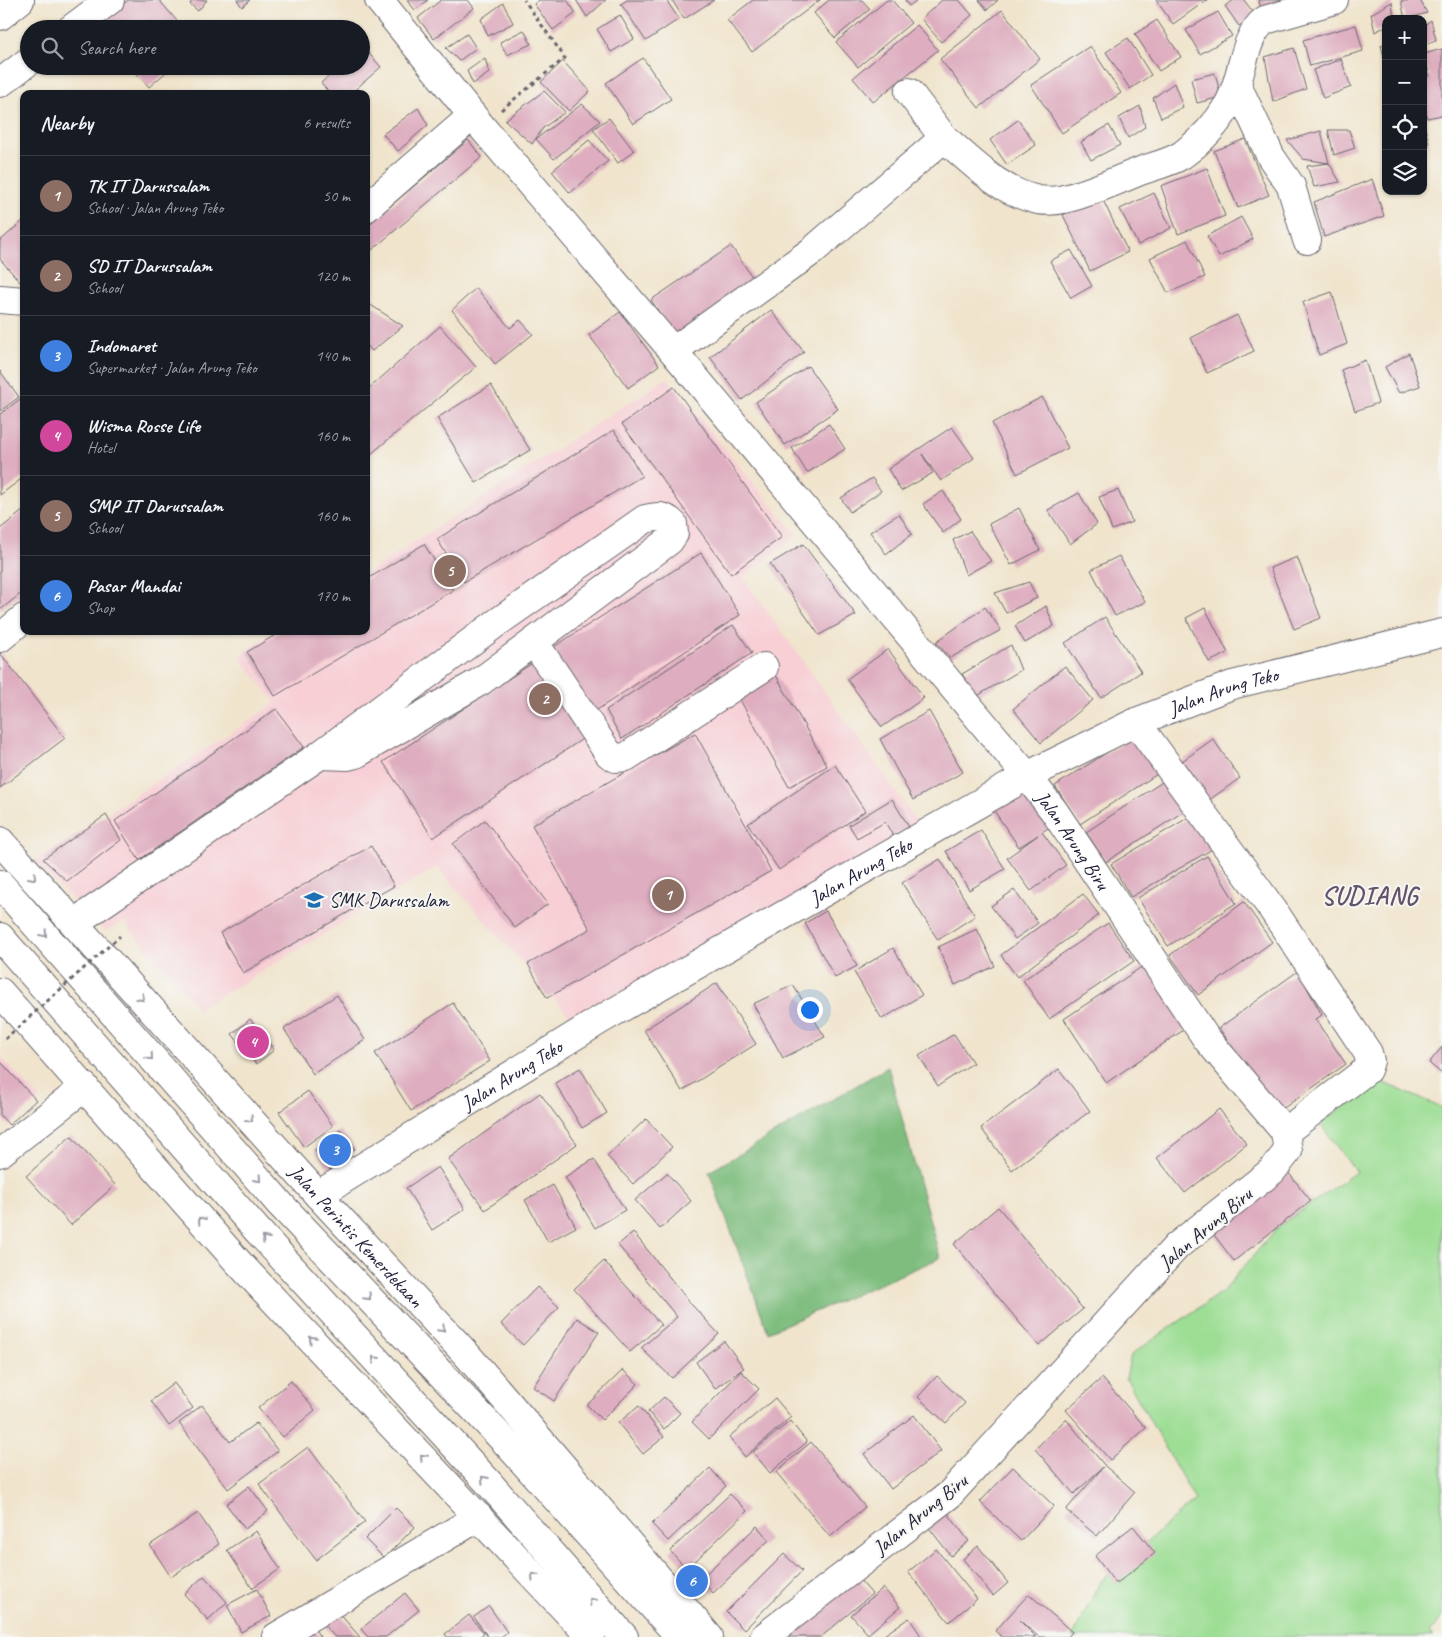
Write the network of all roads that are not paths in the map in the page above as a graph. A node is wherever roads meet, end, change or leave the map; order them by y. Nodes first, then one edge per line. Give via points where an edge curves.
1 (20, 0) edge
2 (110, 0) edge
3 (379, 0) edge
4 (1318, 2) edge
5 (0, 16) edge
6 (84, 20) edge
7 (20, 68) edge
8 (0, 82) edge
9 (1237, 85) junction
10 (909, 92) dead end
11 (477, 121) junction
12 (944, 138) junction
13 (370, 205) edge
14 (1307, 240) dead end
15 (0, 299) edge
16 (20, 301) edge
17 (673, 351) junction
18 (20, 621) edge
19 (495, 624) junction
20 (1442, 633) edge
21 (0, 638) edge
22 (525, 649) junction
23 (764, 667) dead end
24 (1136, 722) junction
25 (320, 755) junction
26 (1027, 776) junction
27 (0, 841) edge
28 (0, 884) edge
29 (74, 923) junction
30 (0, 937) edge
31 (0, 992) edge
32 (85, 1087) junction
33 (1285, 1132) junction
34 (0, 1153) edge
35 (318, 1195) junction
36 (480, 1517) junction
37 (276, 1637) edge
38 (591, 1637) edge
39 (624, 1637) edge
40 (680, 1637) edge
41 (709, 1637) edge
42 (764, 1637) edge

1 - 5 main road
2 - 6 main road
3 - 11 main road, Jalan Arung Biru
4 - 9 main road via 1256,26
7 - 8 main road
9 - 12 main road via 1216,125 1179,156 1063,200 1038,200 1016,193 987,176
9 - 14 main road via 1271,157 1291,186
10 - 12 main road
11 - 13 main road
11 - 17 main road, Jalan Arung Biru
12 - 17 main road via 812,251
15 - 16 main road
17 - 26 main road, Jalan Arung Biru
18 - 21 main road
19 - 22 main road
19 - 22 main road via 645,519 657,516 667,518 673,524 674,534 669,541
19 - 25 main road
20 - 24 main road, Jalan Arung Teko via 1232,685
22 - 23 main road via 609,754 616,758 626,757
22 - 25 main road via 481,681 356,754
24 - 26 main road, Jalan Arung Teko
24 - 33 main road via 1273,910 1368,1054 1367,1070
25 - 29 main road
26 - 33 main road, Jalan Arung Biru via 1054,811 1206,1038
26 - 35 main road, Jalan Arung Teko via 600,1020
27 -> 29 main road, Jalan Perintis Kemerdekaan
28 -> 40 main road, Jalan Perintis Kemerdekaan via 281,1205 511,1448
29 -> 35 main road, Jalan Perintis Kemerdekaan
39 -> 30 main road via 488,1482 219,1187
31 - 32 main road
32 - 34 main road
36 -> 32 main road via 238,1262
33 - 42 main road, Jalan Arung Biru via 1288,1151 1272,1171 1177,1246 949,1496
35 -> 41 main road, Jalan Perintis Kemerdekaan via 468,1356
36 - 37 main road
38 -> 36 main road

